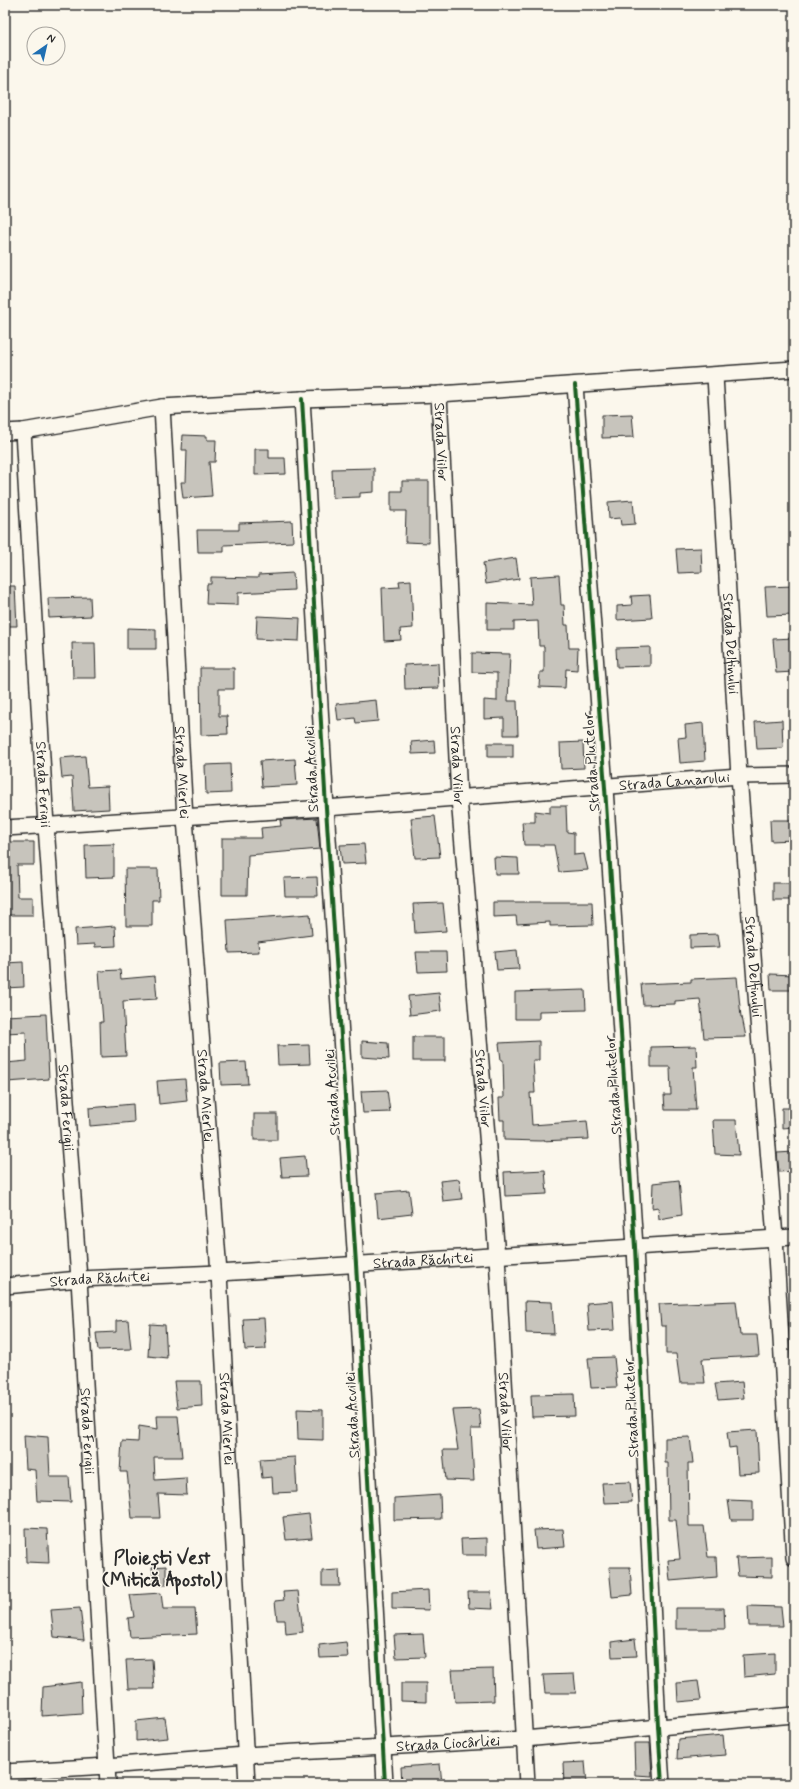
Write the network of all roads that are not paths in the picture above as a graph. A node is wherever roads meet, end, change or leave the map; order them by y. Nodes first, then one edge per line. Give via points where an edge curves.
1 (794, 369) edge
2 (715, 376) junction
3 (575, 385) junction
4 (439, 394) junction
5 (302, 399) junction
6 (162, 406) junction
7 (23, 431) junction
8 (5, 432) edge
9 (794, 775) edge
10 (739, 776) junction
11 (605, 788) junction
12 (459, 798) junction
13 (326, 808) junction
14 (185, 818) junction
15 (46, 826) junction
16 (5, 828) edge
17 (794, 1237) edge
18 (775, 1238) junction
19 (635, 1246) junction
20 (498, 1256) junction
21 (356, 1264) junction
22 (220, 1273) junction
23 (79, 1279) junction
24 (5, 1286) edge
25 (794, 1558) edge
26 (794, 1716) edge
27 (658, 1726) junction
28 (524, 1739) junction
29 (382, 1747) junction
30 (245, 1755) junction
31 (107, 1766) junction
32 (5, 1772) edge
33 (108, 1784) edge
34 (247, 1784) edge
35 (385, 1784) edge
36 (527, 1784) edge
37 (662, 1784) edge

1 - 2 street
2 - 3 street
2 - 10 street, Strada Delfinului
3 - 4 street
3 - 11 street, Strada Plutelor
4 - 5 street
4 - 12 street, Strada Viilor
5 - 6 street
5 - 13 street, Strada Acvilei
6 - 7 street
6 - 14 street, Strada Mierlei
7 - 8 street
7 - 15 street, Strada Ferigii
9 - 10 street, Strada Canarului
10 - 11 street, Strada Canarului
10 - 18 street, Strada Delfinului
11 - 12 street, Strada Canarului
11 - 19 street, Strada Plutelor
12 - 13 street, Strada Canarului
12 - 20 street, Strada Viilor
13 - 14 street, Strada Canarului
13 - 21 street, Strada Acvilei
14 - 15 street, Strada Canarului
14 - 22 street, Strada Mierlei
15 - 16 street, Strada Canarului
15 - 23 street, Strada Ferigii
17 - 18 street, Strada Răchitei
18 - 19 street, Strada Răchitei
18 - 25 street, Strada Delfinului
19 - 20 street, Strada Răchitei
19 - 27 street, Strada Plutelor
20 - 21 street, Strada Răchitei
20 - 28 street, Strada Viilor
21 - 22 street, Strada Răchitei
21 - 29 street, Strada Acvilei
22 - 23 street, Strada Răchitei
22 - 30 street, Strada Mierlei
23 - 24 street, Strada Răchitei
23 - 31 street, Strada Ferigii
26 - 27 street, Strada Ciocârliei
27 - 28 street, Strada Ciocârliei
27 - 37 street, Strada Plutelor
28 - 29 street, Strada Ciocârliei
28 - 36 street, Strada Viilor
29 - 30 street, Strada Ciocârliei
29 - 35 street, Strada Acvilei
30 - 31 street, Strada Ciocârliei
30 - 34 street, Strada Mierlei
31 - 32 street, Strada Ciocârliei
31 - 33 street, Strada Ferigii

